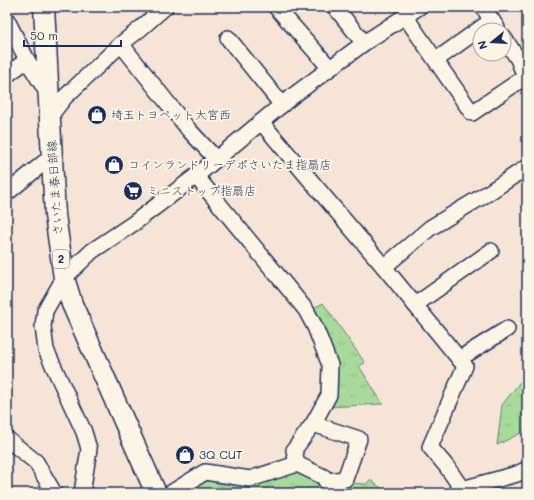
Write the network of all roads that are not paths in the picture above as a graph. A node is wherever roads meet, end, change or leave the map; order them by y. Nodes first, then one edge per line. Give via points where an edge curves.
1 (44, 7) edge
2 (166, 7) edge
3 (276, 7) edge
4 (334, 7) edge
5 (419, 7) edge
6 (492, 15) edge
7 (405, 16) junction
8 (7, 20) edge
9 (228, 38) dead end
10 (364, 43) junction
11 (121, 44) junction
12 (512, 46) edge
13 (523, 56) edge
14 (27, 60) junction
15 (436, 60) junction
16 (330, 68) junction
17 (7, 75) edge
18 (526, 79) edge
19 (49, 95) junction
20 (282, 105) junction
21 (50, 116) junction
22 (261, 122) junction
23 (52, 156) junction
24 (216, 159) junction
25 (527, 167) edge
26 (196, 176) junction
27 (7, 193) edge
28 (491, 251) dead end
29 (384, 267) junction
30 (64, 278) junction
31 (415, 305) junction
32 (507, 329) dead end
33 (460, 359) junction
34 (313, 424) junction
35 (8, 441) edge
36 (297, 464) junction
37 (527, 468) edge
38 (330, 487) edge
39 (462, 491) edge
40 (54, 493) edge
41 (82, 493) edge
42 (156, 493) edge
43 (171, 493) edge

1 - 19 main road, さいたま春日部線 / 2
2 - 11 street
3 - 16 street
4 - 10 street
5 - 7 street
6 - 15 street
7 - 10 street
7 - 15 street
8 - 14 street
9 - 20 street
10 - 16 street
11 - 21 street via 65,97
11 - 24 street via 189,130
12 - 13 street
13 - 18 street
14 - 17 street
14 - 19 street
15 - 18 street via 472,113
16 - 20 street
19 - 21 main road, さいたま春日部線 / 2
20 - 22 street
21 - 23 main road, さいたま春日部線 / 2
22 - 24 street
22 - 29 street
23 - 27 street
23 - 30 main road, さいたま春日部線 / 2 via 55,215
24 - 26 street
25 - 29 street via 430,228
26 - 30 street via 92,251
26 - 34 street via 306,310 315,327 330,365 329,395
28 - 31 street
29 - 31 street
30 - 41 street via 45,311 43,326 46,350 84,432 89,449
30 - 42 main road, さいたま春日部線 / 2 via 72,304
31 - 33 street
32 - 33 street
33 - 39 street via 465,366 430,447
34 - 36 street via 294,450
34 - 38 street via 359,439 345,479
35 - 40 street via 36,462
36 - 38 street via 324,477
36 - 43 street via 250,479 205,472
37 - 39 street via 517,474

